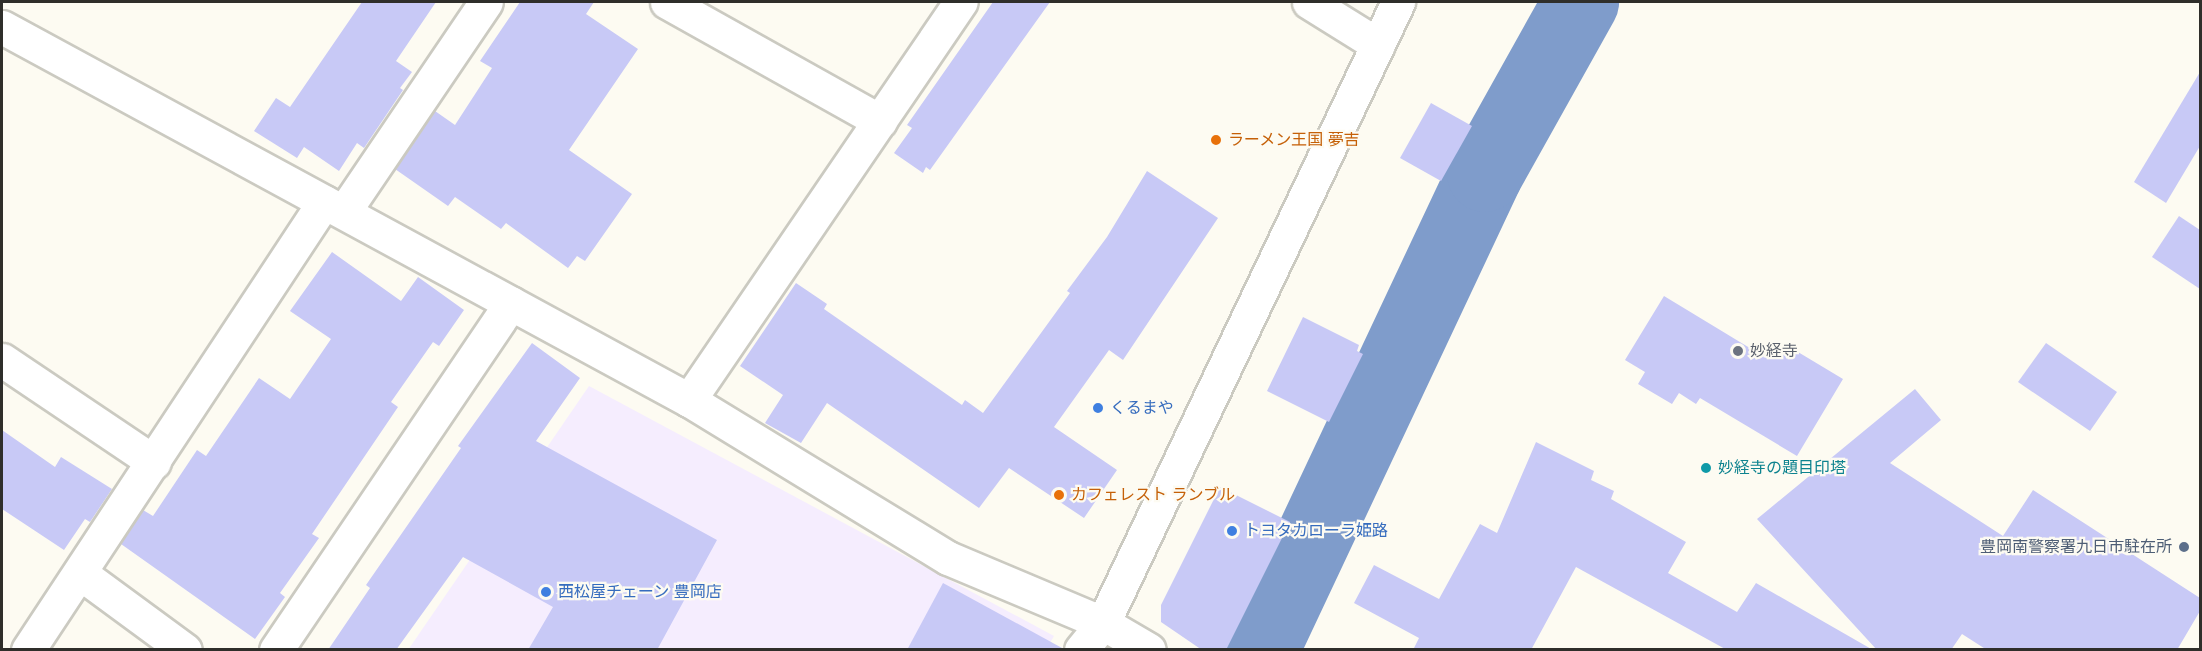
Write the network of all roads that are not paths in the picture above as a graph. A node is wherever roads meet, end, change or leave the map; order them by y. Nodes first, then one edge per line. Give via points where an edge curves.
1 (486, 2) edge
2 (667, 2) edge
3 (961, 2) edge
4 (1309, 2) edge
5 (1398, 2) edge
6 (2, 27) edge
7 (1378, 45) junction
8 (880, 121) junction
9 (335, 206) junction
10 (511, 303) junction
11 (2, 360) edge
12 (689, 400) junction
13 (154, 462) junction
14 (80, 573) junction
15 (1103, 623) junction
16 (28, 650) edge
17 (185, 650) edge
18 (276, 650) edge
19 (1081, 650) edge
20 (1149, 650) edge

1 - 9 street
2 - 8 street
3 - 8 street
4 - 7 street
5 - 7 street
6 - 9 street
7 - 15 street
8 - 12 street
9 - 10 street
9 - 13 street
10 - 12 street
10 - 18 street
11 - 13 street
12 - 15 street via 948,558
13 - 14 street
14 - 16 street
14 - 17 street
15 - 19 street
15 - 20 street

